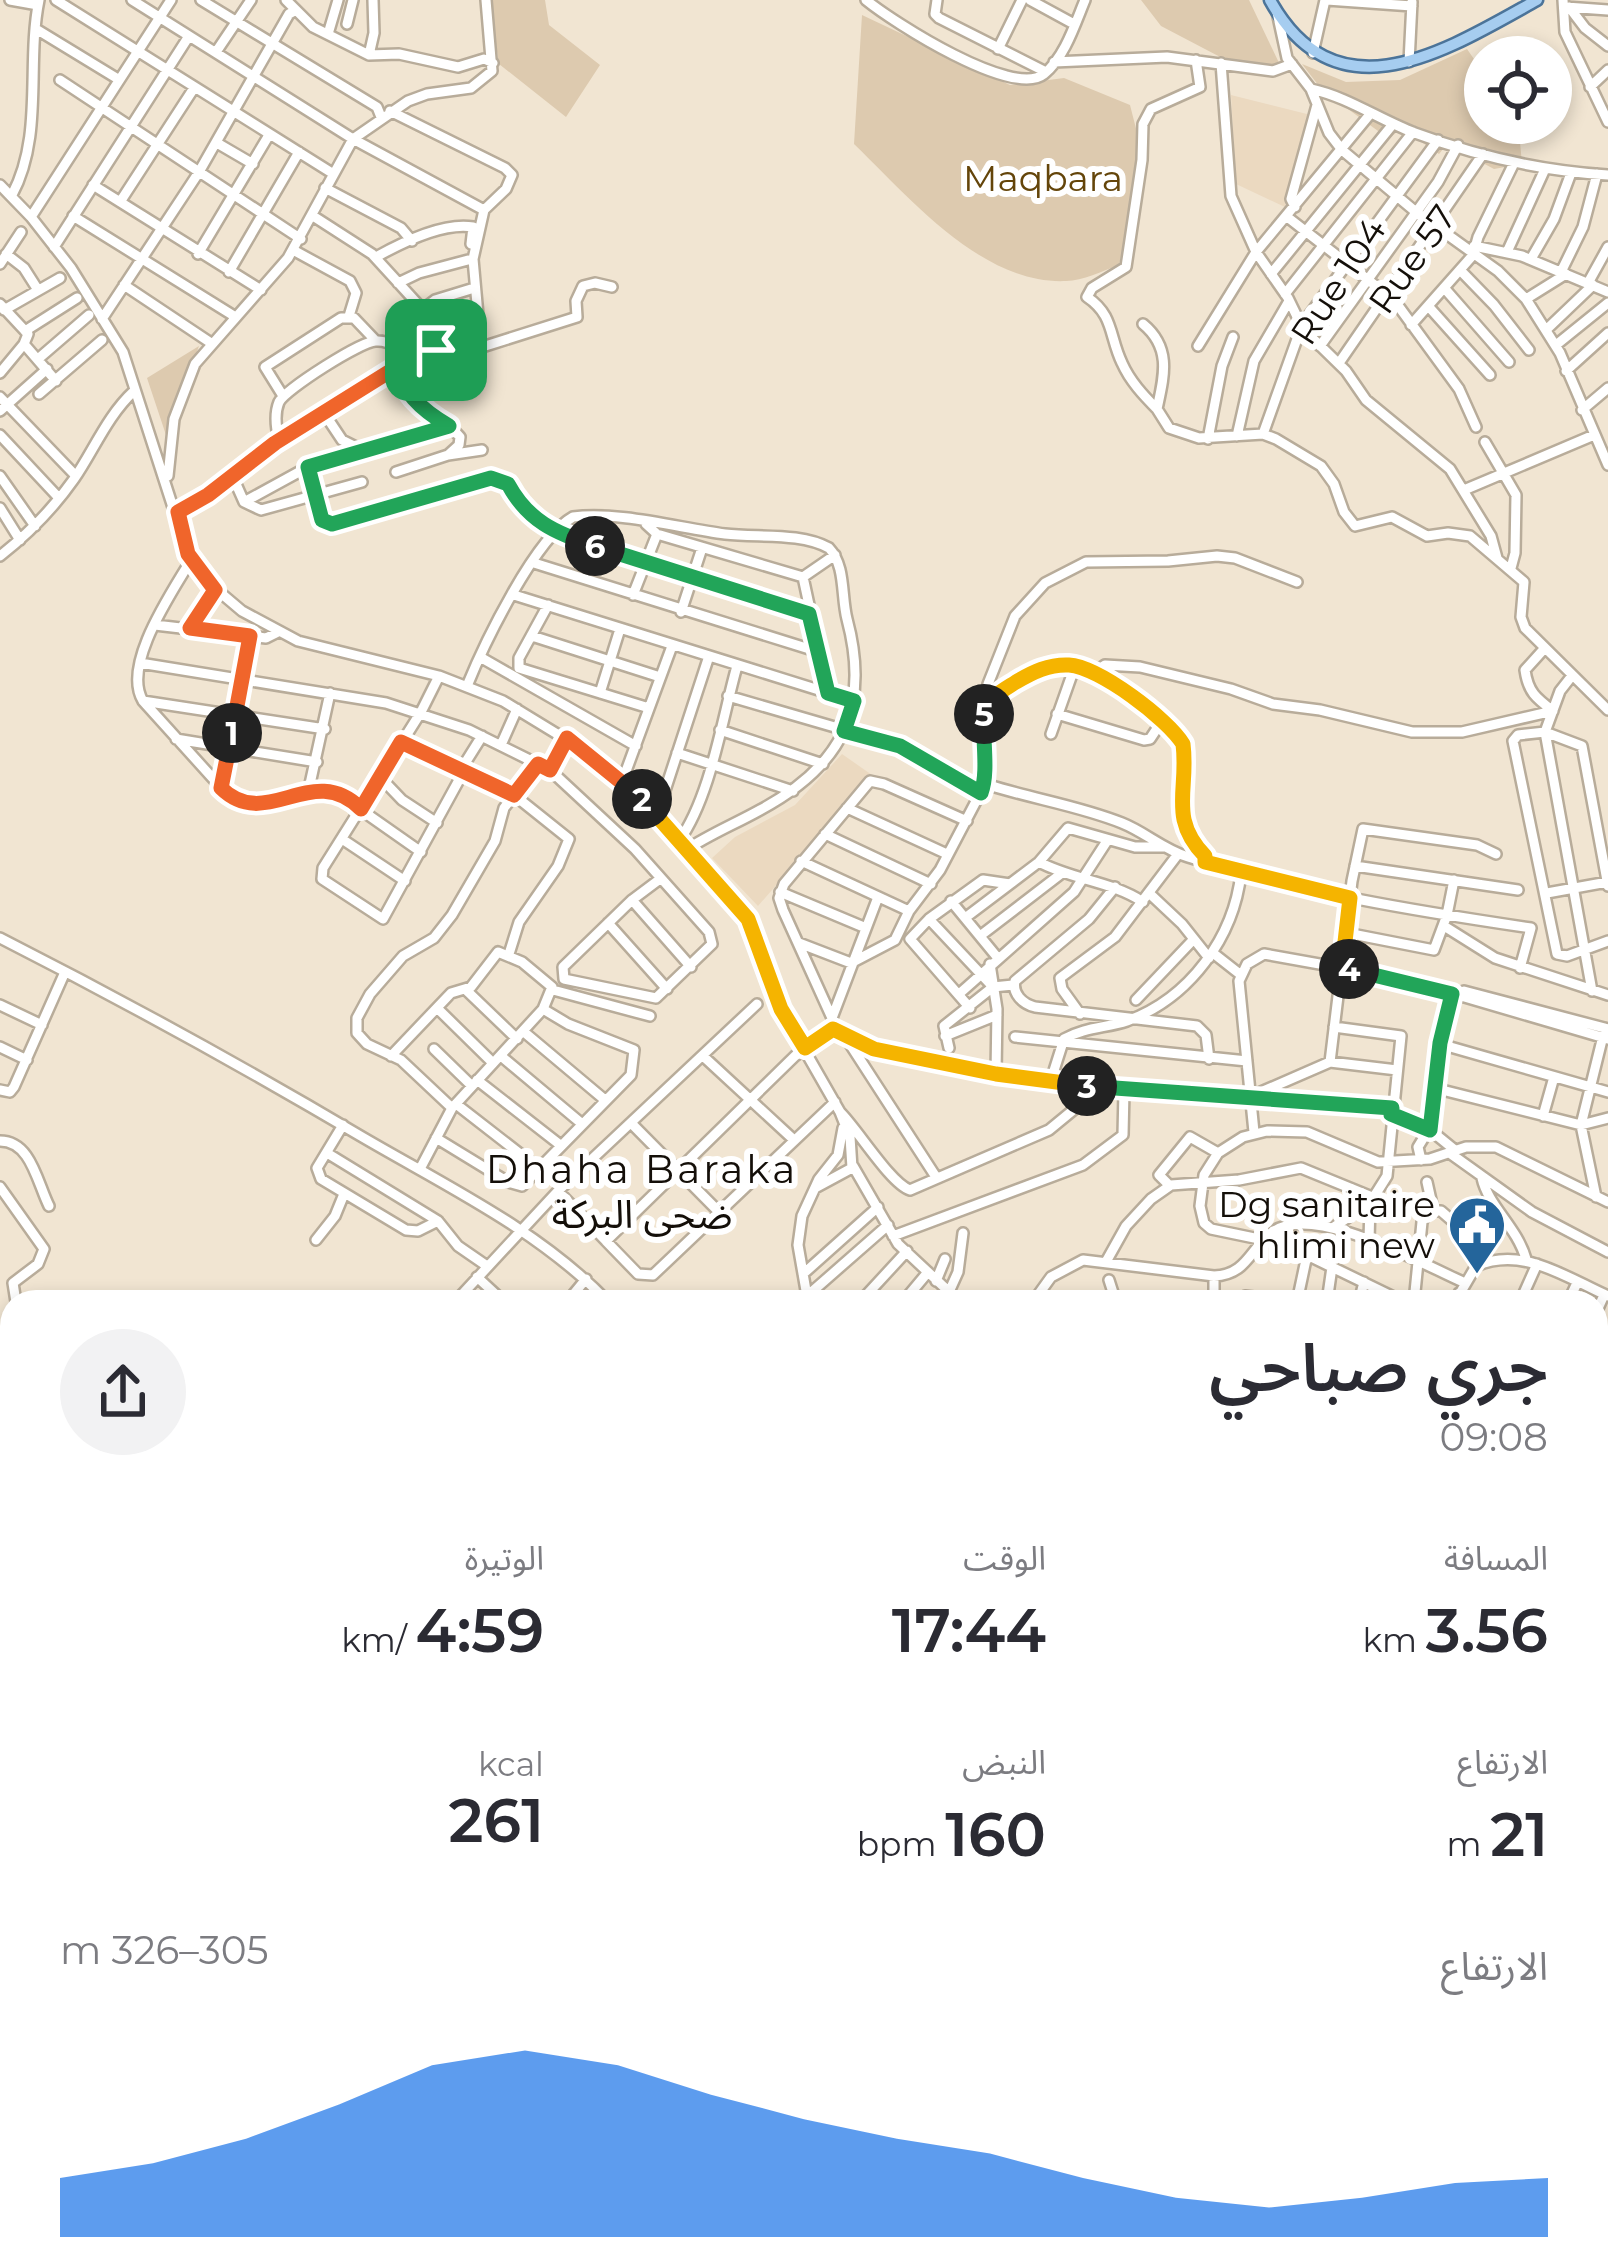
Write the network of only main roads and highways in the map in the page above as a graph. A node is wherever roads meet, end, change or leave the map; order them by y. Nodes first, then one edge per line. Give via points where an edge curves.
1 (1270, 0) edge
2 (1537, 0) edge

1 - 2 main road via 1313,53 1358,67 1409,62

